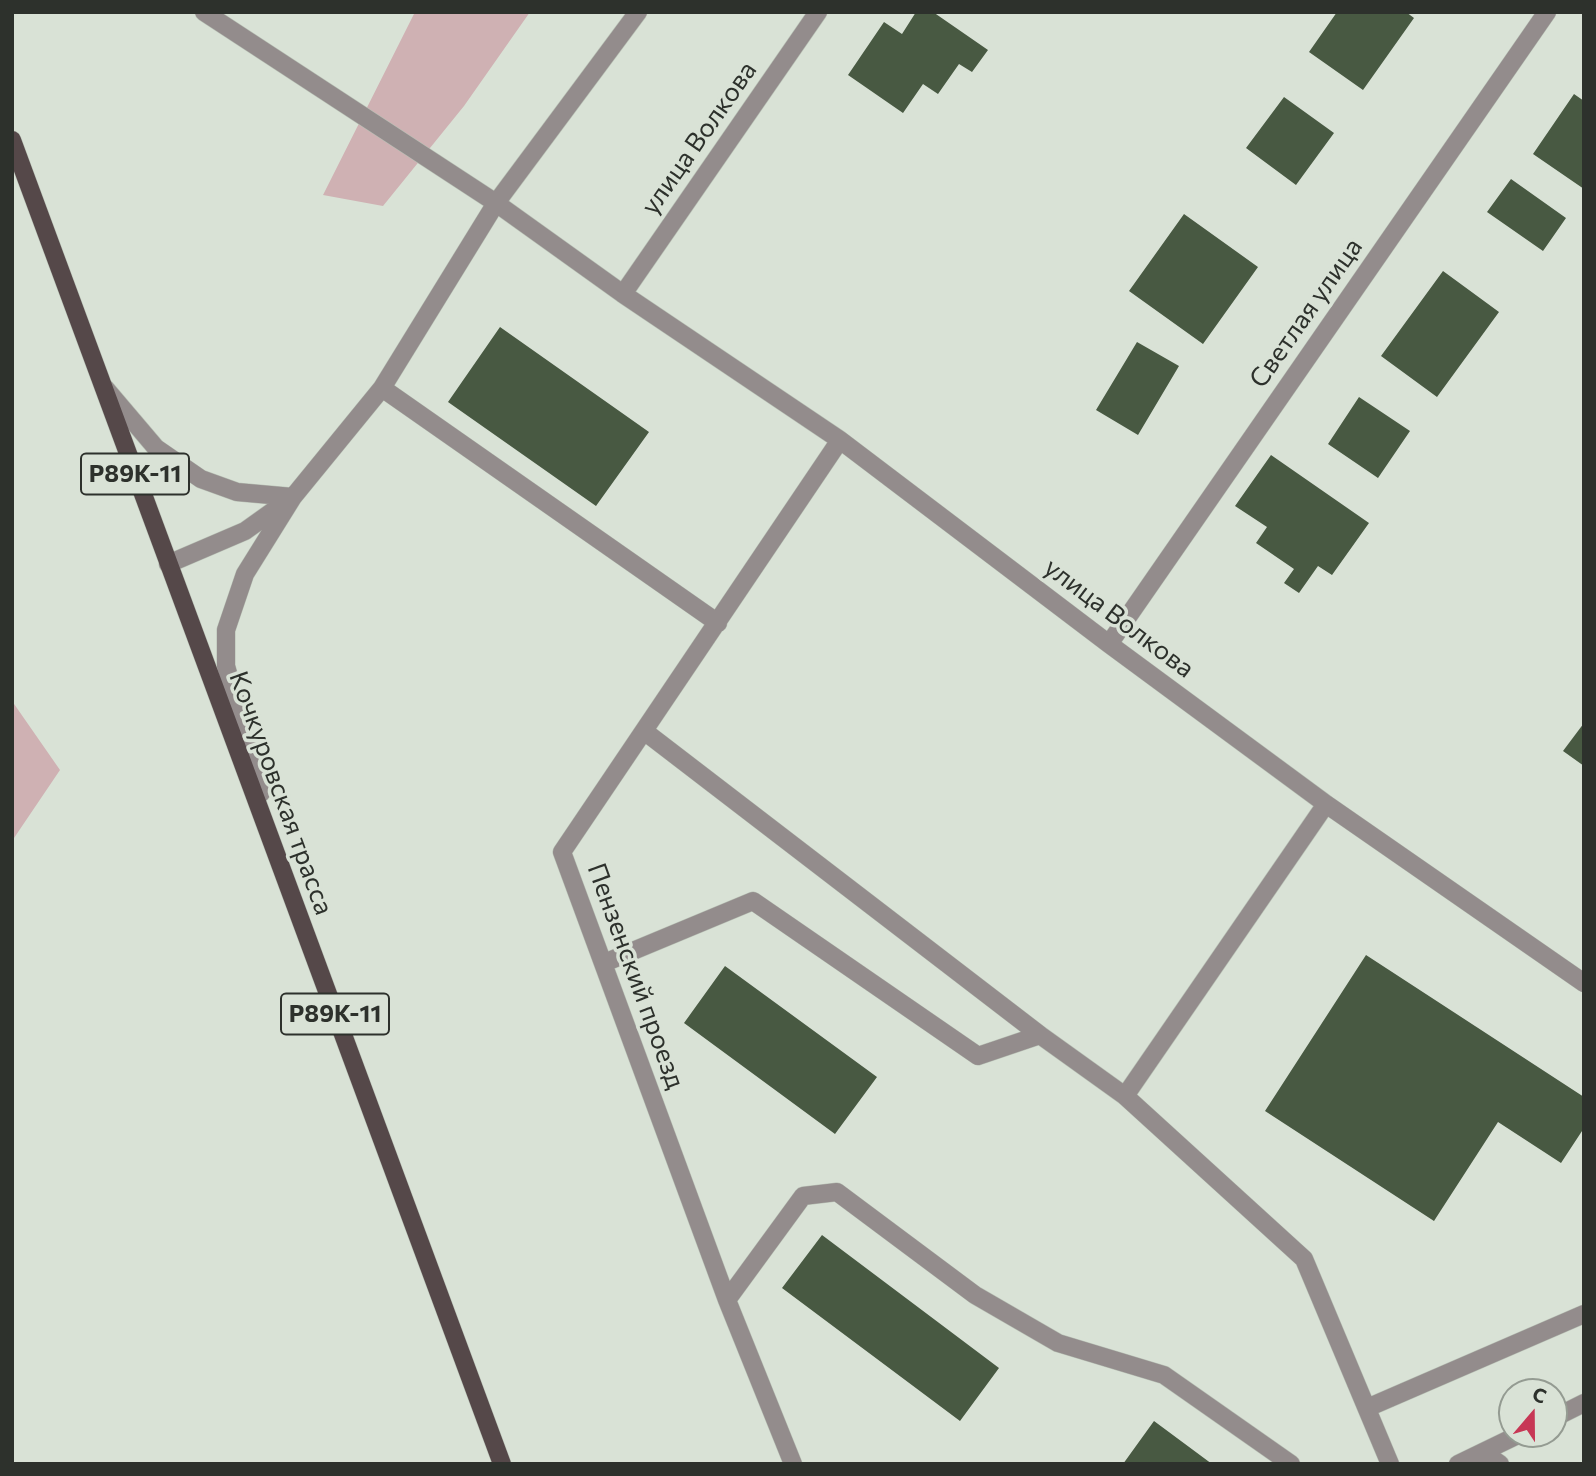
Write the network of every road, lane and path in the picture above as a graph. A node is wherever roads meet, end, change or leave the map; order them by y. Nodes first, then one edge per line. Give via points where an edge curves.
1 (204, 12) edge
2 (638, 12) edge
3 (818, 12) edge
4 (1546, 12) edge
5 (12, 140) edge
6 (496, 203) junction
7 (623, 294) junction
8 (101, 383) junction
9 (382, 388) junction
10 (840, 440) junction
11 (293, 497) junction
12 (168, 564) junction
13 (718, 623) junction
14 (1109, 644) junction
15 (644, 731) junction
16 (1326, 804) junction
17 (284, 876) junction
18 (604, 963) junction
19 (1584, 983) edge
20 (1040, 1035) junction
21 (1125, 1096) junction
22 (727, 1300) junction
23 (1584, 1314) edge
24 (1584, 1404) edge
25 (1367, 1408) junction
26 (1568, 1411) edge
27 (1498, 1445) edge
28 (1483, 1452) junction
29 (502, 1464) edge
30 (793, 1464) edge
31 (1291, 1464) edge
32 (1390, 1464) edge
33 (1458, 1464) edge
34 (1500, 1464) edge

1 - 6 street, улица Волкова
2 - 6 street
3 - 7 street, улица Волкова
4 - 14 street, Светлая улица
5 - 8 main road, Кочкуровская трасса / Р89К-11
6 - 7 street, улица Волкова
6 - 9 street
7 - 10 street, улица Волкова
8 - 11 street via 156,448 201,479 237,492
8 - 12 main road, Кочкуровская трасса / Р89К-11
9 - 11 street
9 - 13 street
10 - 13 street, Пензенский проезд
10 - 14 street, улица Волкова
11 - 12 street via 245,531
11 - 17 street via 245,574 226,630 226,666
12 - 17 main road, Кочкуровская трасса / Р89К-11
13 - 15 street, Пензенский проезд
14 - 16 street, улица Волкова
15 - 18 street, Пензенский проезд via 562,852
15 - 20 street
16 - 19 street, улица Волкова
16 - 21 street
17 - 29 main road, Кочкуровская трасса / Р89К-11
18 - 20 street via 753,901 978,1056
18 - 22 street, Пензенский проезд
20 - 21 street
21 - 25 street via 1304,1259
22 - 30 street, Пензенский проезд
22 - 31 street via 803,1196 837,1192 975,1295 1058,1343 1164,1375
23 - 25 street
24 - 26 street
25 - 32 street
27 - 28 street
28 - 33 street
28 - 34 street

